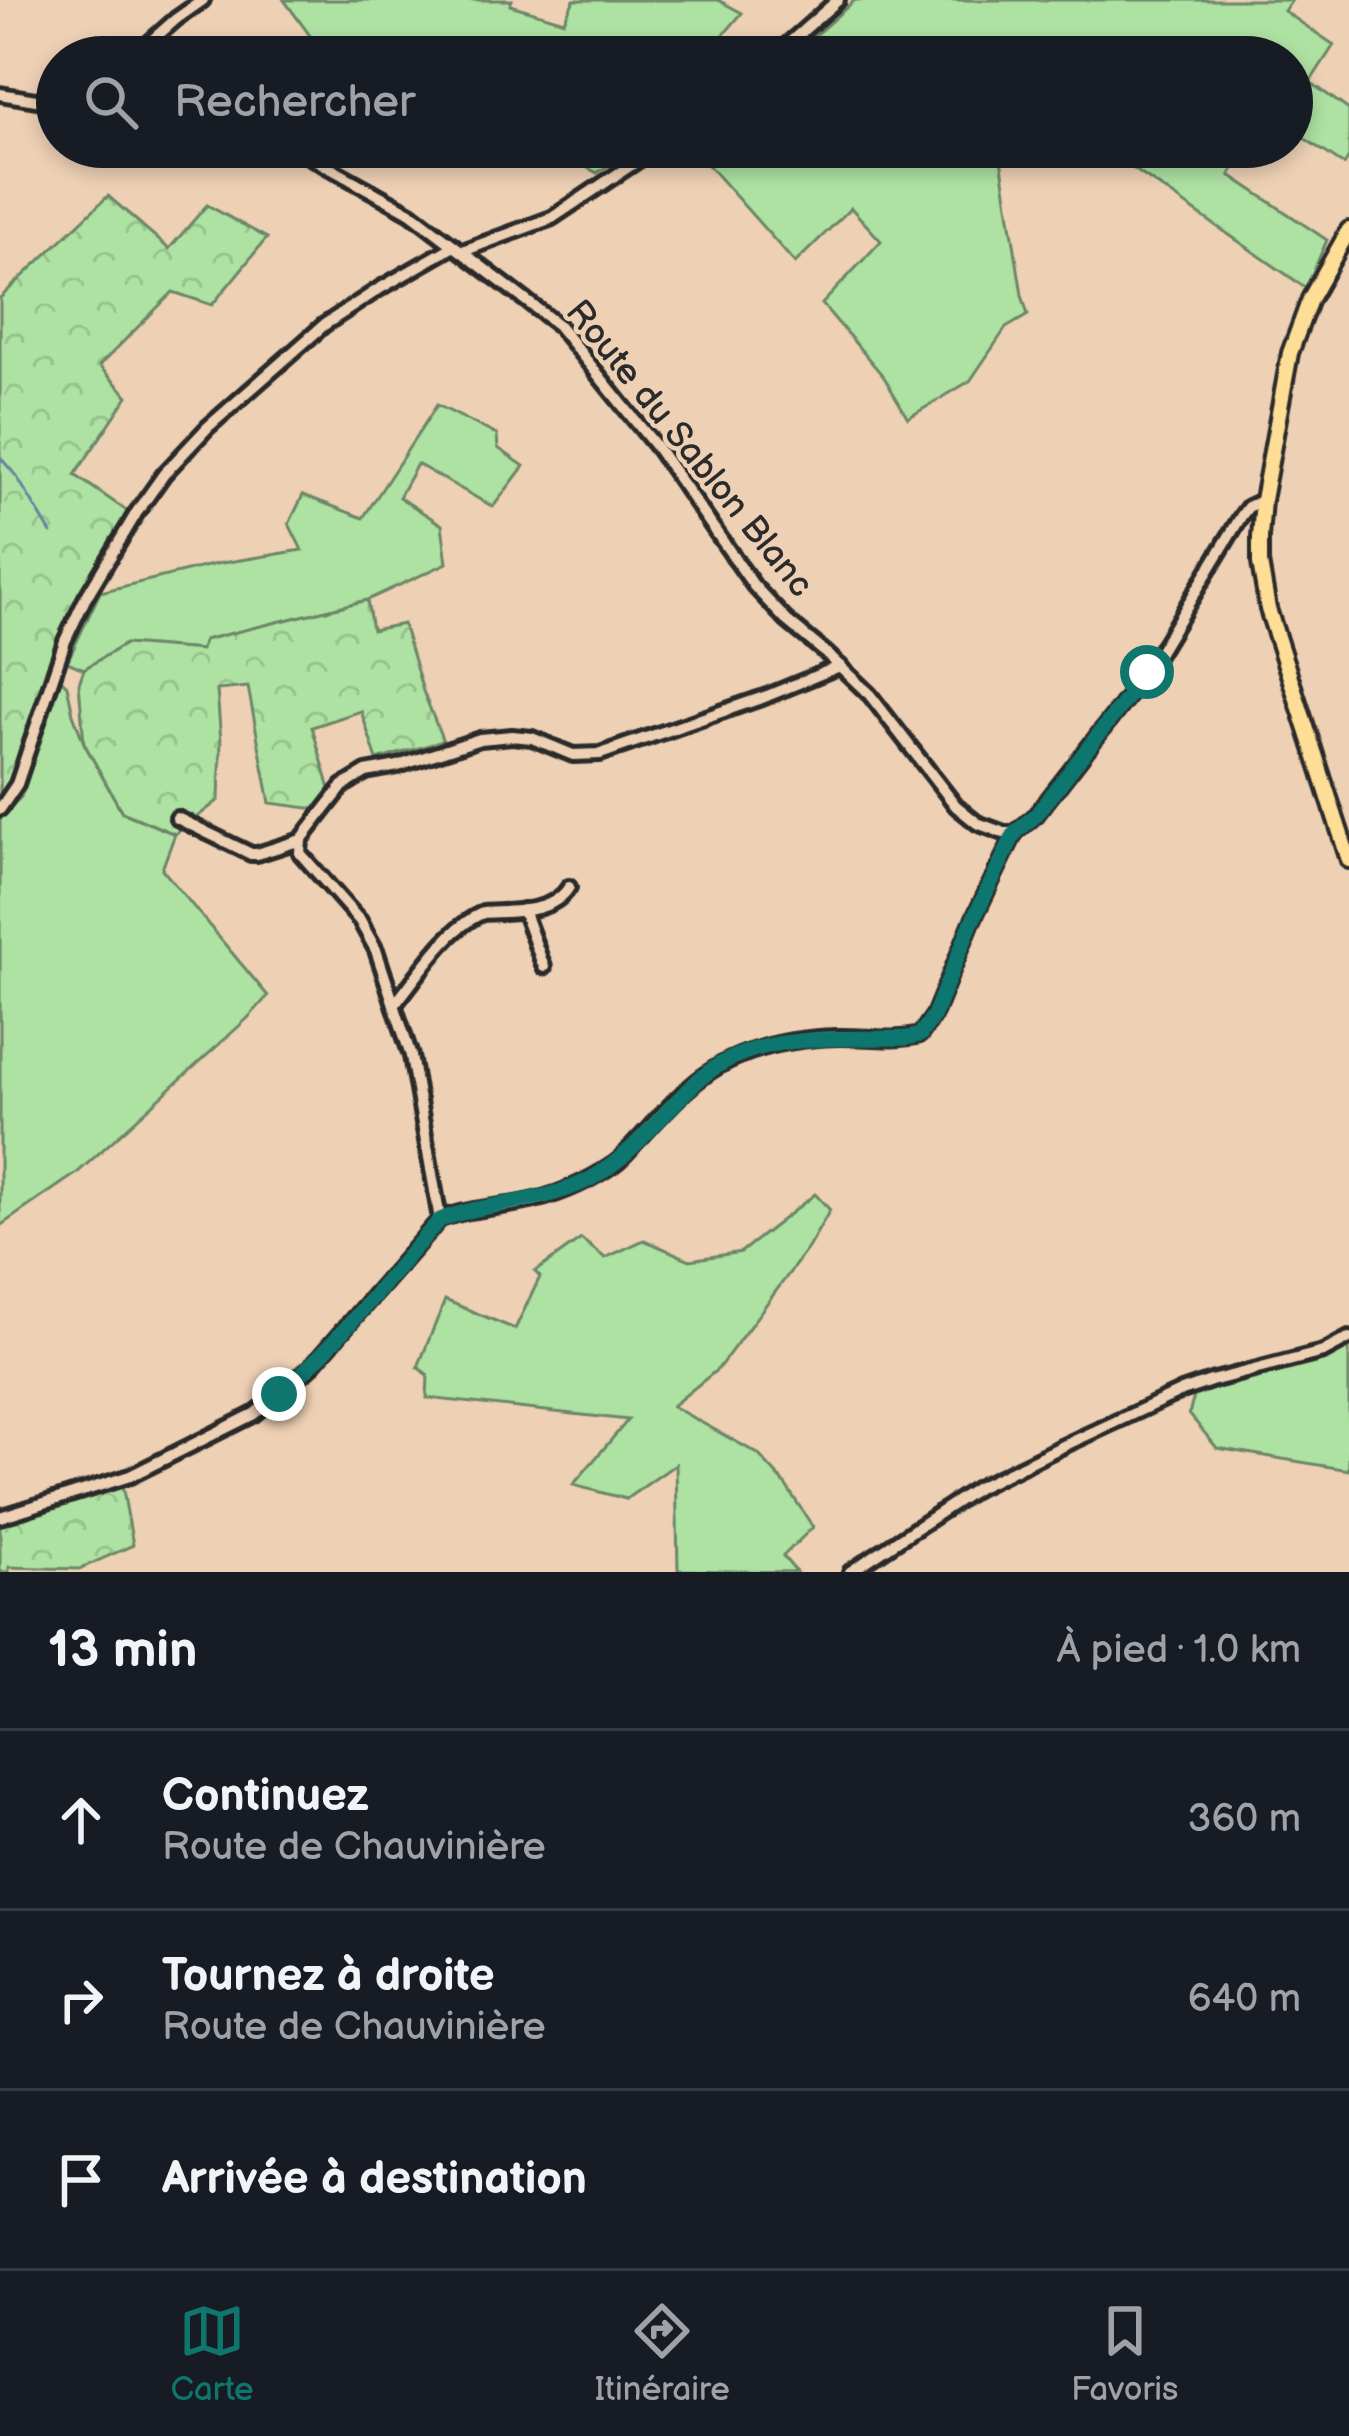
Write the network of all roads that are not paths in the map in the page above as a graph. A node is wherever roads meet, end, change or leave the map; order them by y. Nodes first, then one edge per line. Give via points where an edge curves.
1 (203, 0) edge
2 (838, 0) edge
3 (157, 36) edge
4 (797, 36) edge
5 (0, 94) edge
6 (36, 100) edge
7 (330, 168) edge
8 (627, 168) edge
9 (1349, 230) edge
10 (458, 248) junction
11 (1263, 500) junction
12 (840, 666) junction
13 (0, 809) edge
14 (176, 818) dead end
15 (1015, 833) junction
16 (301, 840) junction
17 (1349, 860) edge
18 (569, 887) dead end
19 (523, 910) junction
20 (544, 967) dead end
21 (395, 1004) junction
22 (440, 1220) junction
23 (1349, 1338) edge
24 (0, 1517) edge
25 (850, 1572) edge

1 - 3 street
2 - 4 street
5 - 6 street
7 - 10 street, Route du Sablon Blanc
8 - 10 street via 552,218
9 - 11 main road via 1290,353
10 - 12 street, Route du Sablon Blanc via 558,325 754,586
10 - 13 street via 325,325 164,474 85,599
11 - 15 street via 1247,507 1147,672
11 - 17 main road via 1268,609
12 - 15 street, Route du Sablon Blanc via 956,806 977,823
12 - 16 street via 600,754 573,755 512,736 366,772 343,786
14 - 16 street via 251,854
15 - 22 street via 920,1035 804,1039 728,1060 589,1180
16 - 21 street via 300,853 360,921
18 - 19 street via 553,904
19 - 20 street
19 - 21 street via 473,917
21 - 22 street
22 - 24 street via 310,1368 254,1414 130,1476
23 - 25 street via 1182,1391 1060,1447 977,1489

